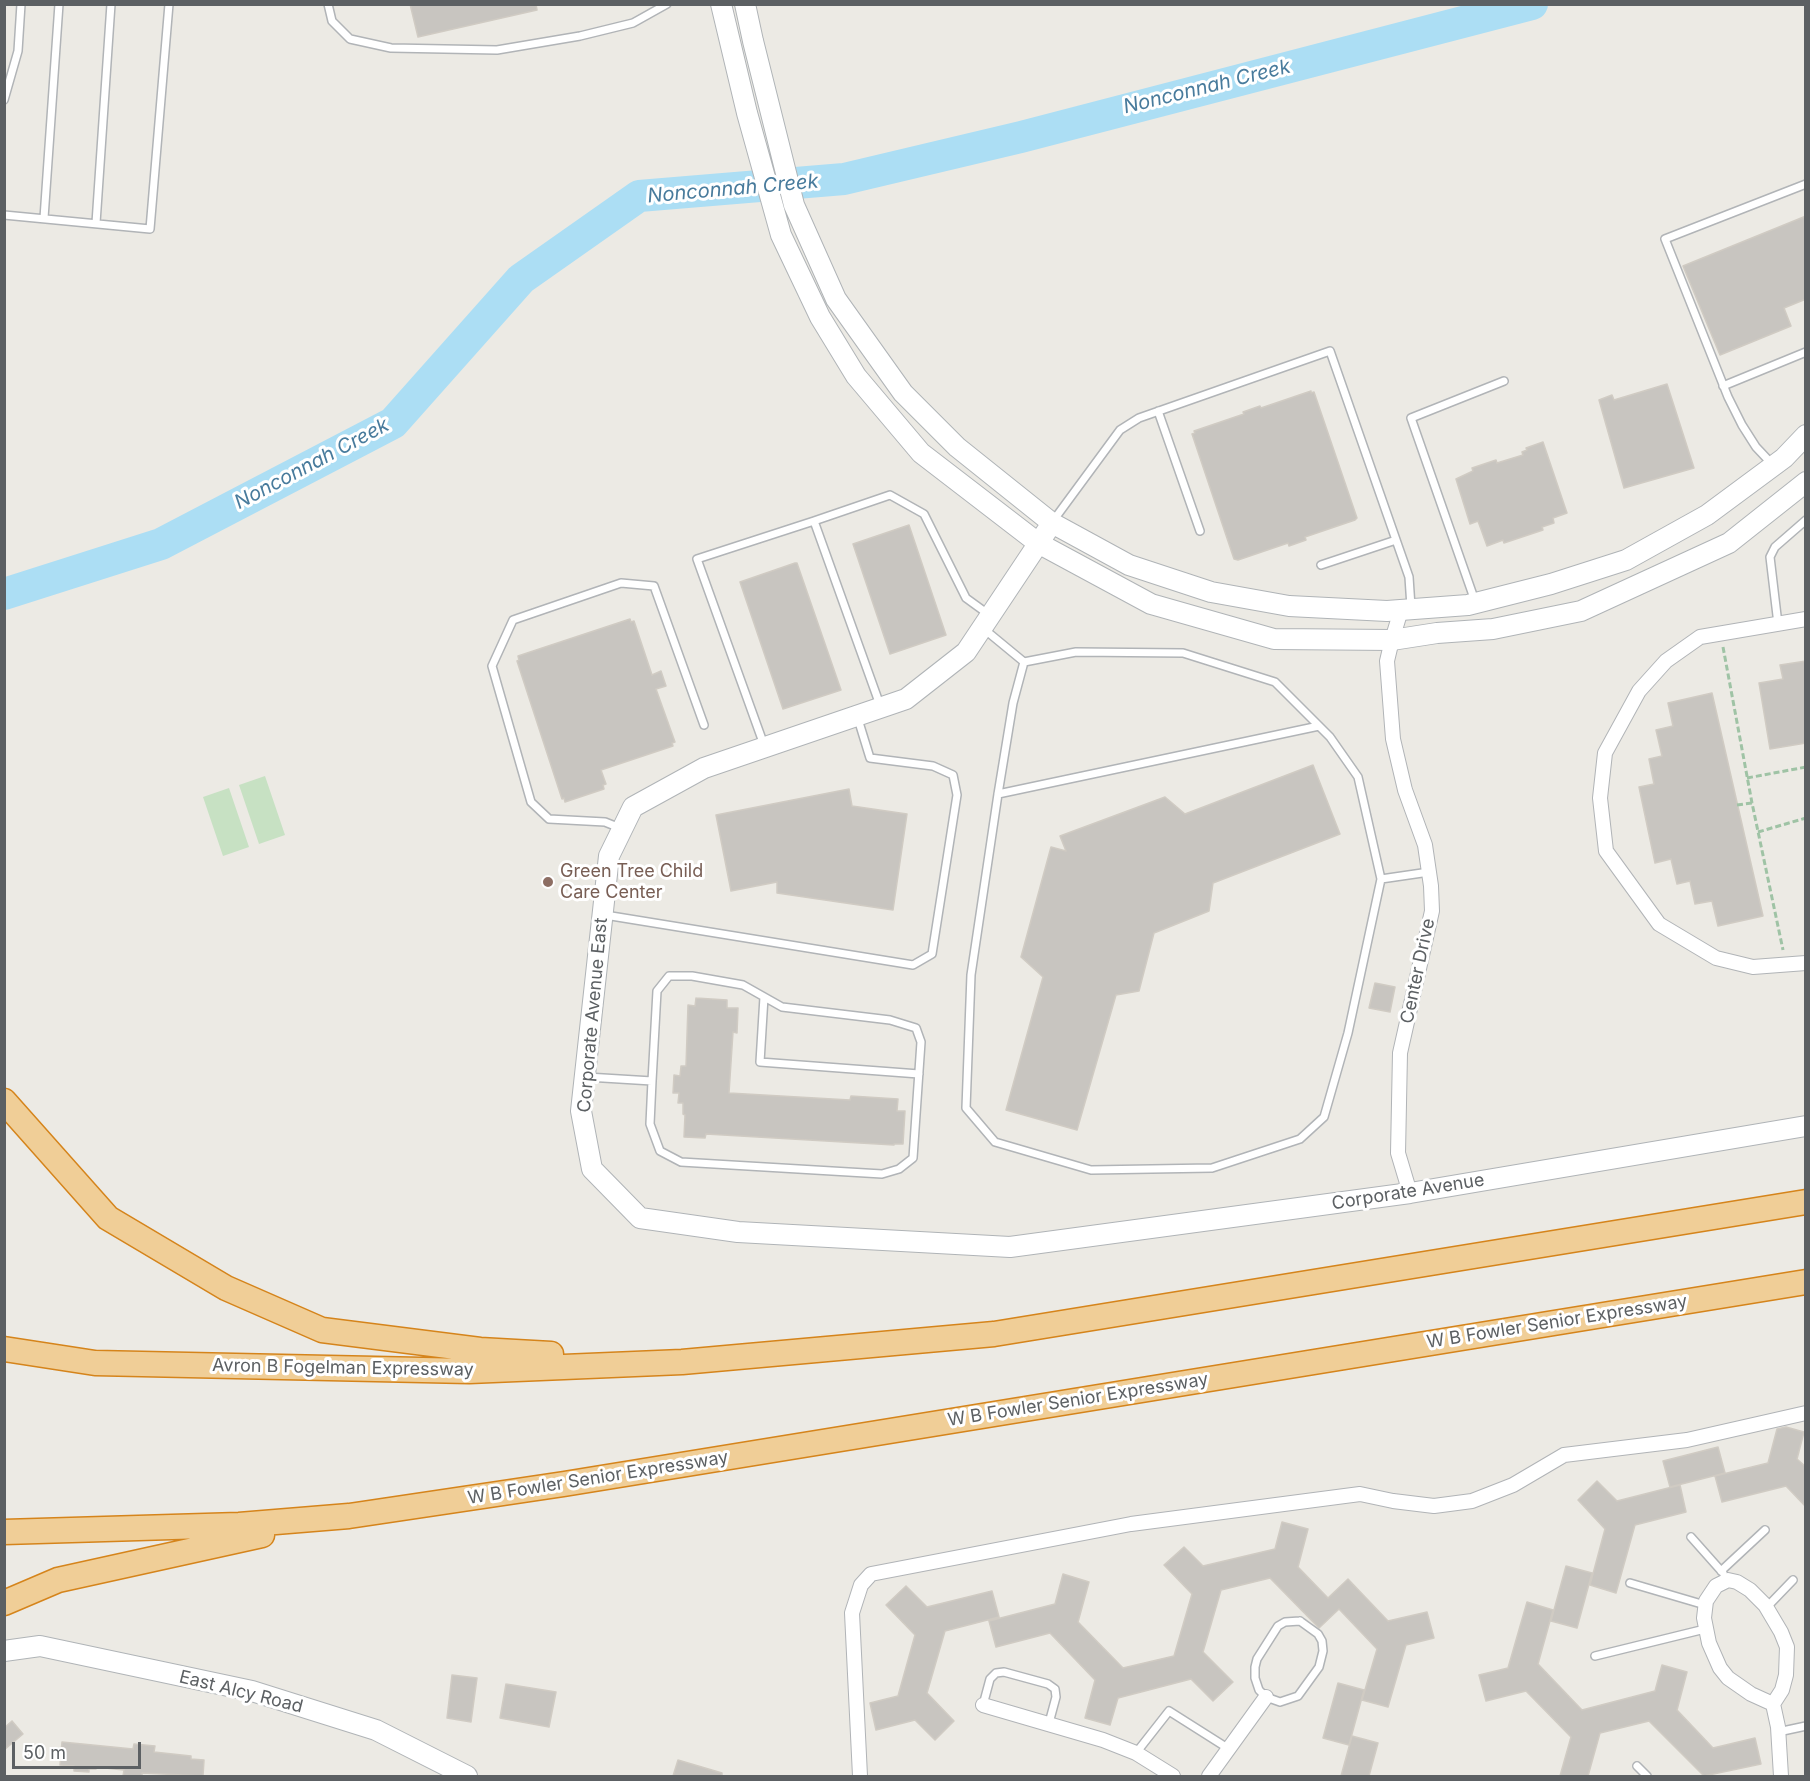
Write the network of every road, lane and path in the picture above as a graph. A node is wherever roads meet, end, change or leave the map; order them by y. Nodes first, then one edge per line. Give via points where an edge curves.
1 (21, 4) edge
2 (59, 4) edge
3 (111, 4) edge
4 (169, 4) edge
5 (328, 4) edge
6 (667, 4) edge
7 (721, 4) edge
8 (746, 4) edge
9 (4, 100) edge
10 (1806, 184) edge
11 (4, 215) edge
12 (44, 218) junction
13 (96, 223) junction
14 (1806, 352) edge
15 (1504, 381) dead end
16 (1723, 386) junction
17 (1158, 411) junction
18 (1806, 435) edge
19 (1773, 465) junction
20 (1806, 482) edge
21 (1806, 520) edge
22 (814, 521) junction
23 (1052, 524) junction
24 (1200, 531) dead end
25 (1396, 540) junction
26 (1038, 543) junction
27 (1321, 565) dead end
28 (1475, 603) junction
29 (1406, 610) junction
30 (1806, 619) edge
31 (986, 621) junction
32 (1778, 624) junction
33 (1720, 634) junction
34 (1392, 640) junction
35 (1024, 662) junction
36 (881, 707) junction
37 (857, 716) junction
38 (704, 724) dead end
39 (1318, 726) junction
40 (765, 747) junction
41 (1806, 767) edge
42 (1747, 777) junction
43 (998, 794) junction
44 (1752, 803) junction
45 (1737, 805) dead end
46 (1806, 818) edge
47 (622, 829) junction
48 (1758, 832) junction
49 (1429, 872) junction
50 (1381, 879) junction
51 (602, 914) junction
52 (1806, 963) edge
53 (1786, 964) junction
54 (764, 998) junction
55 (919, 1074) junction
56 (585, 1077) junction
57 (652, 1081) junction
58 (4, 1101) edge
59 (1806, 1126) edge
60 (1410, 1193) junction
61 (1806, 1202) edge
62 (1010, 1247) joint
63 (1806, 1282) edge
64 (4, 1349) edge
65 (682, 1362) junction
66 (1806, 1413) edge
67 (4, 1515) edge
68 (350, 1516) junction
69 (131, 1528) junction
70 (1765, 1530) dead end
71 (4, 1532) edge
72 (1691, 1537) dead end
73 (1725, 1576) junction
74 (1793, 1580) dead end
75 (1630, 1583) dead end
76 (4, 1603) edge
77 (1705, 1605) junction
78 (1766, 1608) junction
79 (1705, 1629) junction
80 (4, 1651) edge
81 (1595, 1656) dead end
82 (1266, 1697) junction
83 (1773, 1704) junction
84 (983, 1705) joint
85 (1048, 1723) junction
86 (1806, 1726) edge
87 (1778, 1732) junction
88 (1230, 1749) junction
89 (1136, 1753) junction
90 (1637, 1766) dead end
91 (466, 1776) edge
92 (860, 1776) edge
93 (1173, 1776) edge
94 (1209, 1776) edge
95 (1647, 1776) edge
96 (1781, 1776) edge

1 - 9 lane via 18,51
2 - 12 lane
3 - 13 lane
4 - 13 lane via 150,229
5 - 6 lane via 332,21 350,39 391,48 496,50 633,23
7 - 26 street via 781,235 816,308 856,376 921,453
8 - 23 street via 794,205 836,299 911,400 957,447
10 - 16 lane via 1665,239
11 - 12 lane
12 - 13 lane
14 - 16 lane
15 - 28 lane via 1411,418
16 - 19 lane via 1742,426
17 - 23 lane via 1120,430
17 - 24 lane
17 - 25 lane via 1330,351
18 - 19 street
19 - 28 street via 1707,515 1626,560
20 - 34 street via 1730,543 1581,611 1493,629
21 - 32 lane via 1775,547 1770,557
22 - 31 lane via 890,495 924,514 966,598
22 - 36 lane
22 - 40 lane via 697,559
23 - 26 street, Corporate Avenue East
23 - 29 street via 1129,566 1210,592 1289,606
25 - 27 lane
25 - 29 lane via 1409,577
26 - 31 street, Corporate Avenue East
26 - 34 street via 1150,604 1274,639
28 - 29 street
29 - 34 street, Center Drive
30 - 32 street
31 - 35 lane
31 - 36 street, Corporate Avenue East via 966,652 906,699
32 - 33 street
33 - 42 path
33 - 53 street via 1700,638 1666,661 1639,691 1605,753 1600,798 1606,851 1659,924 1716,957 1753,967
34 - 49 street, Center Drive via 1388,661 1393,739 1405,790 1425,845
35 - 39 lane via 1076,652 1183,653 1275,682
35 - 43 lane
36 - 37 street, Corporate Avenue East
37 - 40 street, Corporate Avenue East
37 - 51 lane via 870,758 933,766 953,775 957,795 932,954 913,965
38 - 47 lane via 654,585 621,584 513,620 492,666 531,802 549,819 605,822
39 - 43 lane
39 - 50 lane via 1358,777
40 - 47 street, Corporate Avenue East via 704,768 633,807
41 - 42 path
42 - 44 path
43 - 50 lane via 971,975 966,1108 995,1142 1091,1170 1212,1168 1300,1139 1324,1117 1348,1033
44 - 45 path
44 - 48 path
46 - 48 path
47 - 51 street, Corporate Avenue East via 609,856
48 - 53 path
49 - 50 lane
49 - 60 street, Center Drive via 1432,911 1400,1053 1398,1153
51 - 56 street, Corporate Avenue East
52 - 53 street
54 - 55 lane via 782,1007 890,1020 916,1028 921,1042
54 - 55 lane via 760,1062
54 - 57 lane via 743,985 669,976 657,991
55 - 57 lane via 913,1158 899,1169 882,1174 681,1162 660,1151 650,1124
56 - 57 lane
56 - 62 street, Corporate Avenue East via 581,1111 592,1169 640,1218 738,1232
58 - 65 highway via 108,1218 226,1288 322,1330 480,1350
59 - 60 street, Corporate Avenue
60 - 62 street, Corporate Avenue
61 - 65 highway via 994,1334
63 - 68 highway, W B Fowler Senior Expressway
64 - 65 highway, Avron B Fogelman Expressway via 95,1362 458,1371
66 - 92 street via 1687,1440 1564,1455 1513,1485 1472,1501 1434,1506 1360,1494 1131,1524 871,1574 861,1585 852,1613
67 - 69 highway
68 - 69 highway
68 - 76 highway via 58,1580
69 - 71 highway
70 - 73 lane
72 - 73 lane
73 - 77 street
73 - 78 street via 1750,1590
74 - 78 lane
75 - 77 lane
77 - 79 street
78 - 83 street via 1787,1647 1786,1674
79 - 81 lane
79 - 83 street via 1714,1657 1728,1677 1750,1694
80 - 91 street, East Alcy Road via 40,1646 252,1691 376,1730
82 - 82 lane via 1255,1678 1257,1659 1278,1626 1300,1621 1322,1641 1319,1667 1298,1696 1280,1702
82 - 88 street
83 - 87 street
84 - 85 street
84 - 85 lane via 990,1679 996,1672 1048,1684 1055,1689 1056,1697
85 - 89 street
86 - 87 lane
87 - 96 street
88 - 89 lane via 1169,1711
88 - 94 street
89 - 93 street
90 - 95 lane

